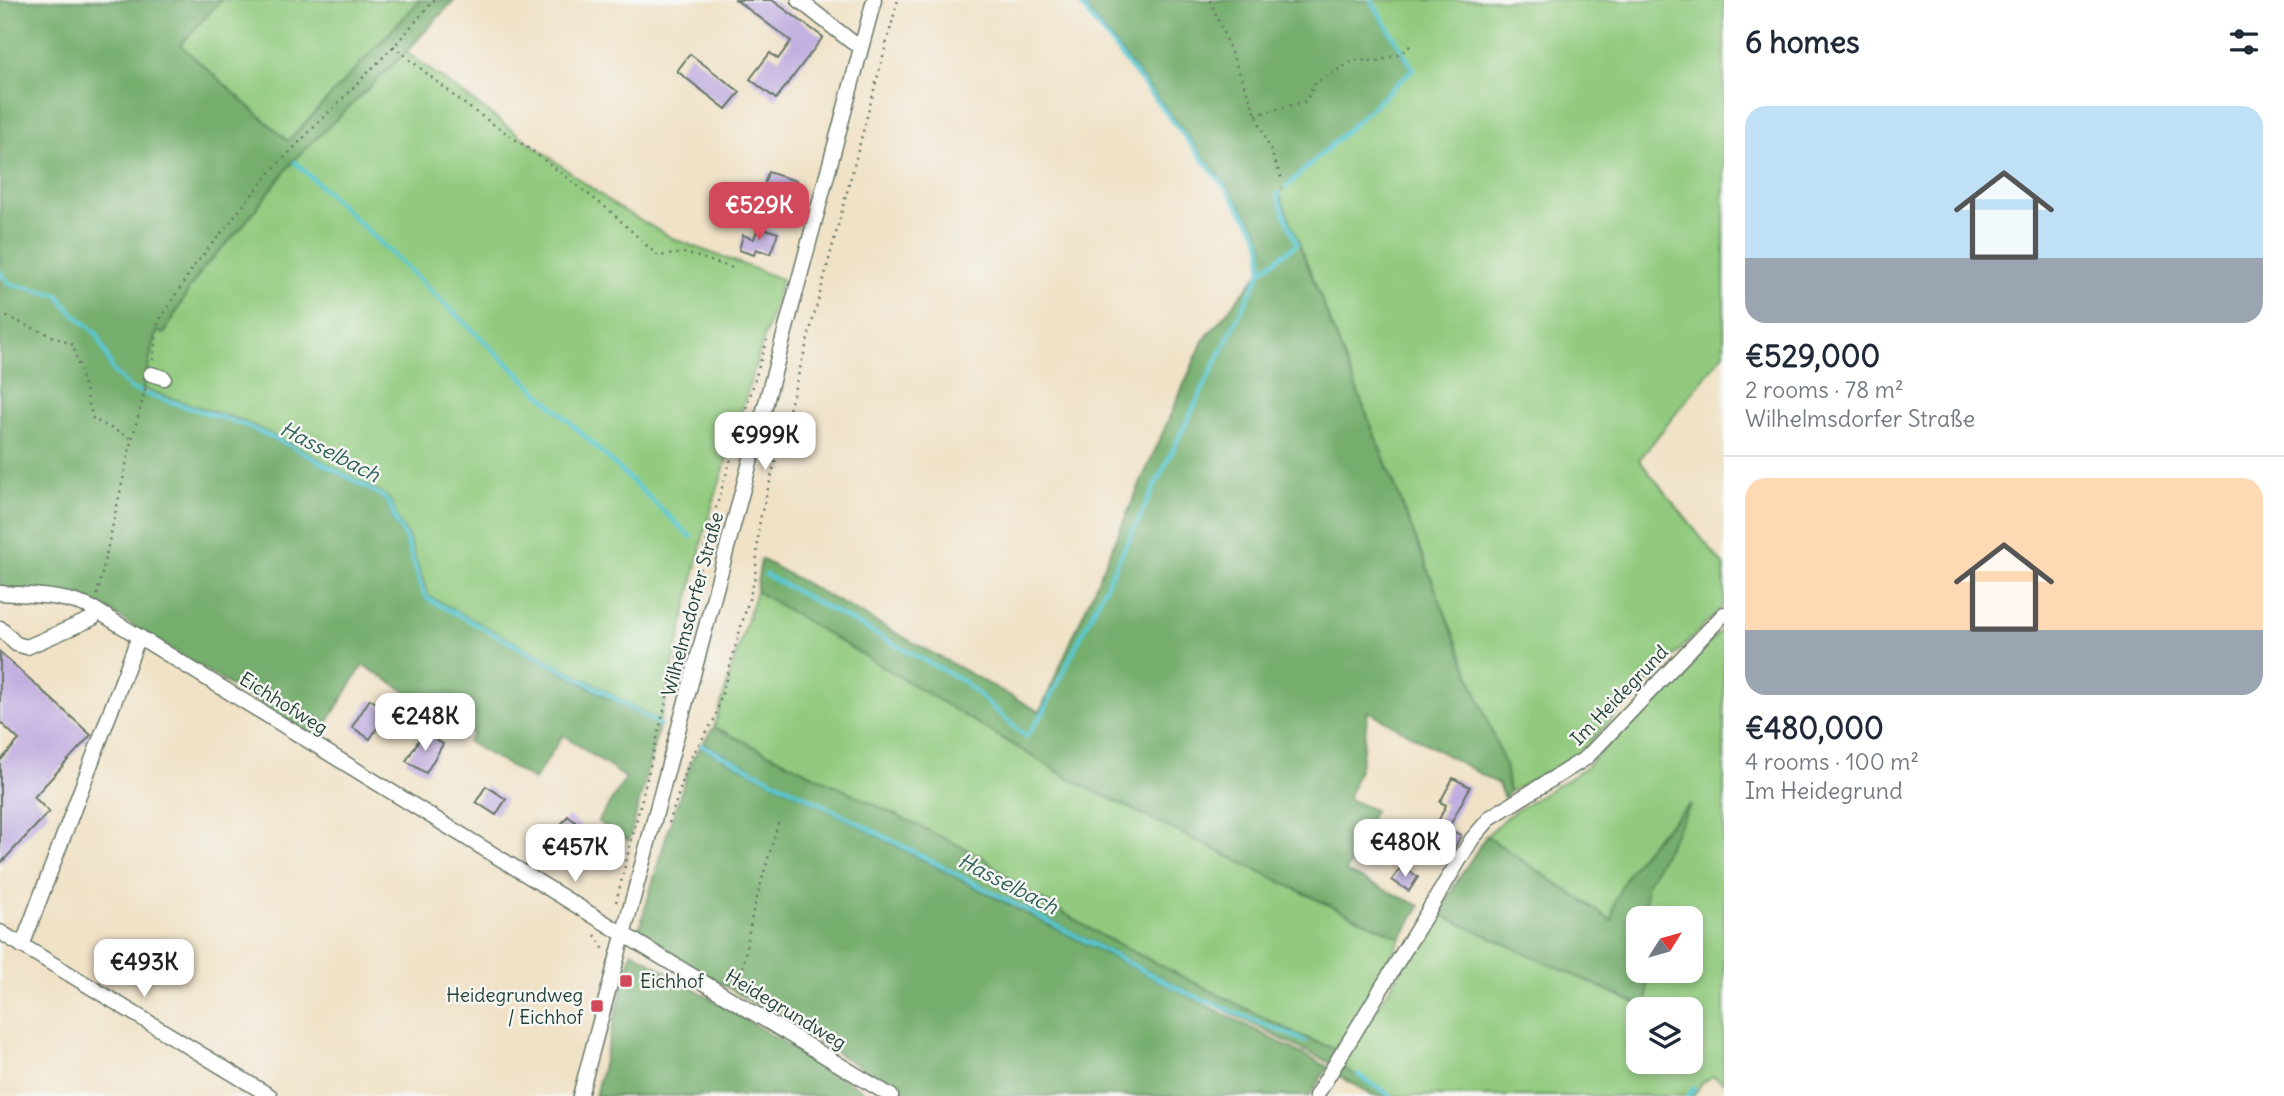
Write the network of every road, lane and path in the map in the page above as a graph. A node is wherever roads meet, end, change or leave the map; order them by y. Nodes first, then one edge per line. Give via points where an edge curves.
1 (434, 0) edge
2 (799, 0) edge
3 (874, 0) edge
4 (898, 0) edge
5 (1210, 0) edge
6 (861, 45) junction
7 (393, 46) junction
8 (1410, 46) dead end
9 (1256, 115) junction
10 (1282, 179) dead end
11 (736, 270) dead end
12 (0, 314) edge
13 (768, 336) dead end
14 (132, 439) junction
15 (2, 595) edge
16 (94, 609) junction
17 (1724, 614) edge
18 (0, 628) edge
19 (139, 636) junction
20 (779, 820) dead end
21 (669, 824) dead end
22 (610, 926) junction
23 (0, 932) edge
24 (624, 935) junction
25 (22, 946) junction
26 (736, 1002) junction
27 (270, 1096) edge
28 (580, 1096) edge
29 (891, 1096) edge
30 (1316, 1096) edge

1 - 7 path
2 - 6 street
3 - 6 street, Wilhelmsdorfer Straße
4 - 21 path via 760,519 753,585 715,718 690,759
5 - 9 path
6 - 24 street, Wilhelmsdorfer Straße
7 - 11 path via 608,210 658,256 686,253
7 - 14 path via 273,169 194,266 159,321 158,376
8 - 9 path via 1377,61 1355,60 1316,82 1306,101
9 - 10 path
12 - 14 path via 73,345 93,419
13 - 22 path via 708,534
14 - 16 path
15 - 16 street, Eichhofweg via 37,595
16 - 18 street via 93,618 27,647 16,644
16 - 19 street, Eichhofweg
17 - 30 street, Im Heidegrund via 1586,758 1491,817 1472,839
19 - 22 street, Eichhofweg
19 - 25 street
20 - 26 path via 752,915
22 - 24 street, Eichhofweg
23 - 25 street
24 - 26 street, Heidegrundweg
24 - 28 street, Wilhelmsdorfer Straße
25 - 27 street
26 - 29 street, Heidegrundweg

